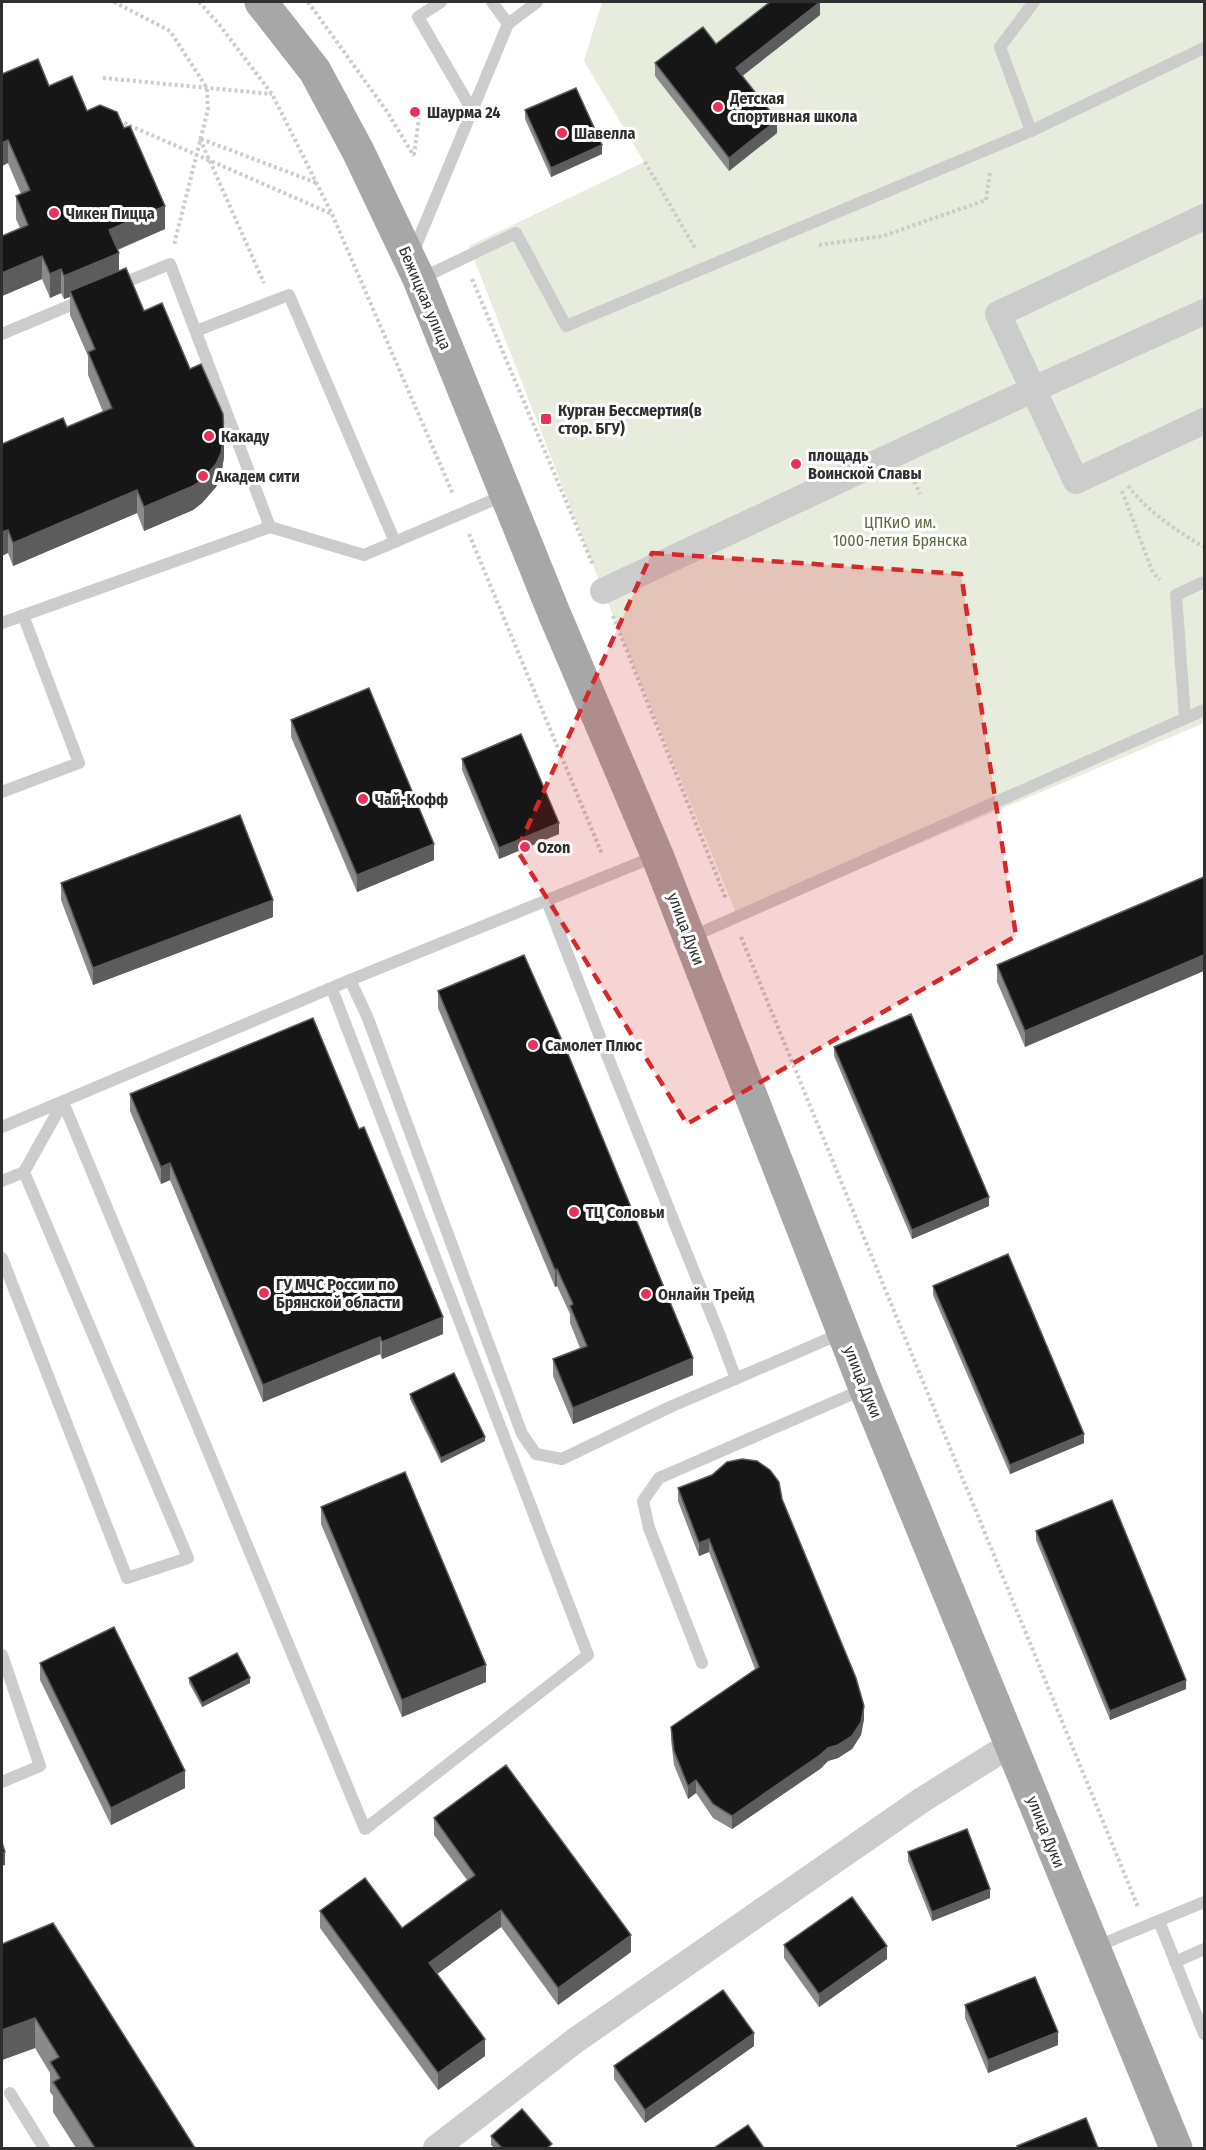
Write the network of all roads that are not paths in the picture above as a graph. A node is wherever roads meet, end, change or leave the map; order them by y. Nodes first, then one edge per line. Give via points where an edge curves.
1 (261, 2) edge
2 (441, 2) edge
3 (492, 2) edge
4 (537, 2) edge
5 (1034, 2) edge
6 (508, 24) junction
7 (1204, 48) edge
8 (472, 110) junction
9 (1031, 132) junction
10 (1204, 217) edge
11 (414, 270) junction
12 (1204, 312) edge
13 (196, 331) junction
14 (2, 334) edge
15 (1034, 389) junction
16 (1204, 421) edge
17 (506, 495) junction
18 (270, 527) junction
19 (395, 542) junction
20 (1204, 582) edge
21 (603, 591) road end
22 (554, 613) joint
23 (23, 615) junction
24 (2, 623) edge
25 (1204, 710) edge
26 (1185, 718) junction
27 (2, 792) edge
28 (657, 855) junction
29 (547, 900) junction
30 (690, 937) junction
31 (350, 980) junction
32 (332, 988) junction
33 (63, 1102) junction
34 (2, 1127) edge
35 (24, 1172) junction
36 (2, 1181) edge
37 (2, 1258) edge
38 (843, 1332) junction
39 (736, 1379) junction
40 (865, 1388) junction
41 (2, 1655) edge
42 (702, 1663) dead end
43 (1010, 1745) junction
44 (2, 1782) edge
45 (1204, 1902) edge
46 (1159, 1921) junction
47 (1094, 1948) junction
48 (1204, 1949) edge
49 (1175, 1962) junction
50 (1204, 2034) edge
51 (10, 2092) dead end
52 (44, 2148) edge
53 (436, 2148) edge
54 (1176, 2148) edge

1 - 11 main road, Бежицкая улица via 315,71
2 - 8 lane via 418,17
3 - 6 lane
4 - 6 lane
5 - 9 lane via 1000,48
6 - 8 lane
7 - 9 lane
8 - 11 lane
9 - 11 lane via 566,326 516,233 464,259
10 - 15 street via 998,314
11 - 17 main road, Бежицкая улица
12 - 15 street
13 - 14 lane via 170,264
13 - 18 lane
13 - 19 lane via 289,295
15 - 16 street via 1076,481
15 - 21 street
17 - 19 lane
17 - 22 main road, Бежицкая улица
18 - 19 lane via 364,555
18 - 23 lane
20 - 26 lane via 1176,595
22 - 28 main road, улица Дуки
23 - 24 lane
23 - 27 lane via 79,763
25 - 26 lane
26 - 30 lane
28 - 29 lane
28 - 30 main road, улица Дуки
29 - 31 lane
29 - 39 lane
30 - 38 main road, улица Дуки
31 - 32 lane
31 - 39 lane via 522,1434 536,1454 562,1459
32 - 33 lane
32 - 33 lane via 588,1655 365,1829
33 - 34 lane
33 - 35 lane
35 - 36 lane
35 - 37 lane via 188,1558 127,1578
38 - 39 lane
38 - 40 main road, улица Дуки
40 - 42 lane via 659,1478 643,1501 649,1528
40 - 43 main road, улица Дуки
41 - 44 lane via 40,1766
43 - 47 main road, улица Дуки
43 - 53 street via 922,1800 585,2033
45 - 46 lane
46 - 47 lane
46 - 49 lane
47 - 54 main road, улица Дуки
48 - 49 lane
49 - 50 lane
51 - 52 lane

